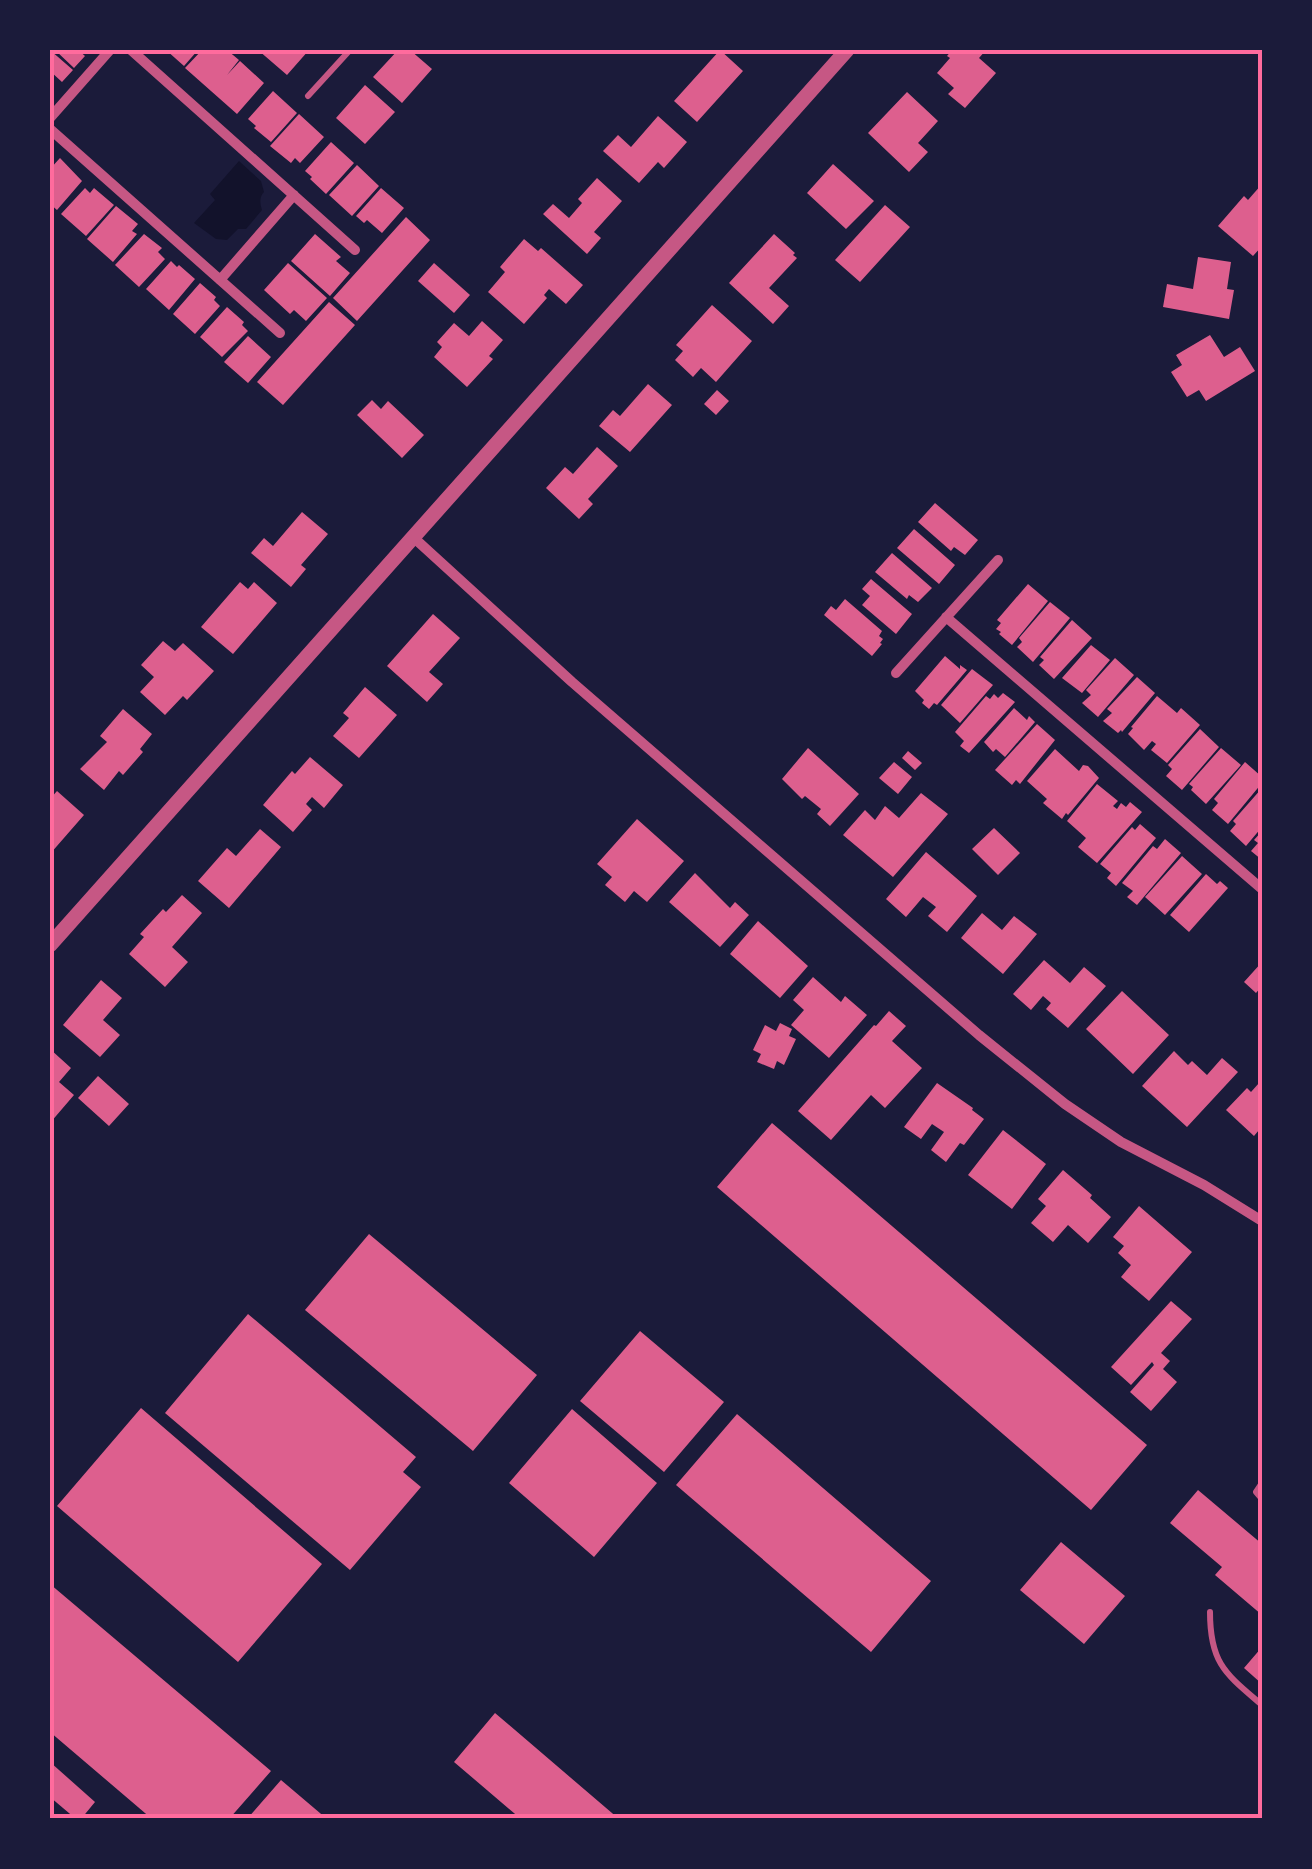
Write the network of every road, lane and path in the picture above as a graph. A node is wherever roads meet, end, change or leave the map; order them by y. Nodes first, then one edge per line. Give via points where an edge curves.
1 (110, 50) edge
2 (132, 50) edge
3 (350, 50) edge
4 (847, 50) edge
5 (308, 96) dead end
6 (50, 118) edge
7 (50, 129) edge
8 (294, 195) junction
9 (355, 250) dead end
10 (220, 280) junction
11 (280, 333) dead end
12 (413, 537) junction
13 (998, 560) dead end
14 (946, 617) junction
15 (896, 673) dead end
16 (1262, 889) edge
17 (50, 945) edge
18 (1262, 1221) edge
19 (1262, 1483) edge
20 (1262, 1499) edge
21 (1210, 1612) dead end
22 (1262, 1705) edge

1 - 6 street
2 - 8 street
3 - 5 lane
4 - 12 street
7 - 10 street
8 - 9 street
8 - 10 street
10 - 11 street
12 - 17 street
12 - 18 street via 979,1035 1121,1142
13 - 14 street
14 - 15 street
14 - 16 street
19 - 20 lane via 1256,1492
21 - 22 lane via 1210,1640 1222,1670

